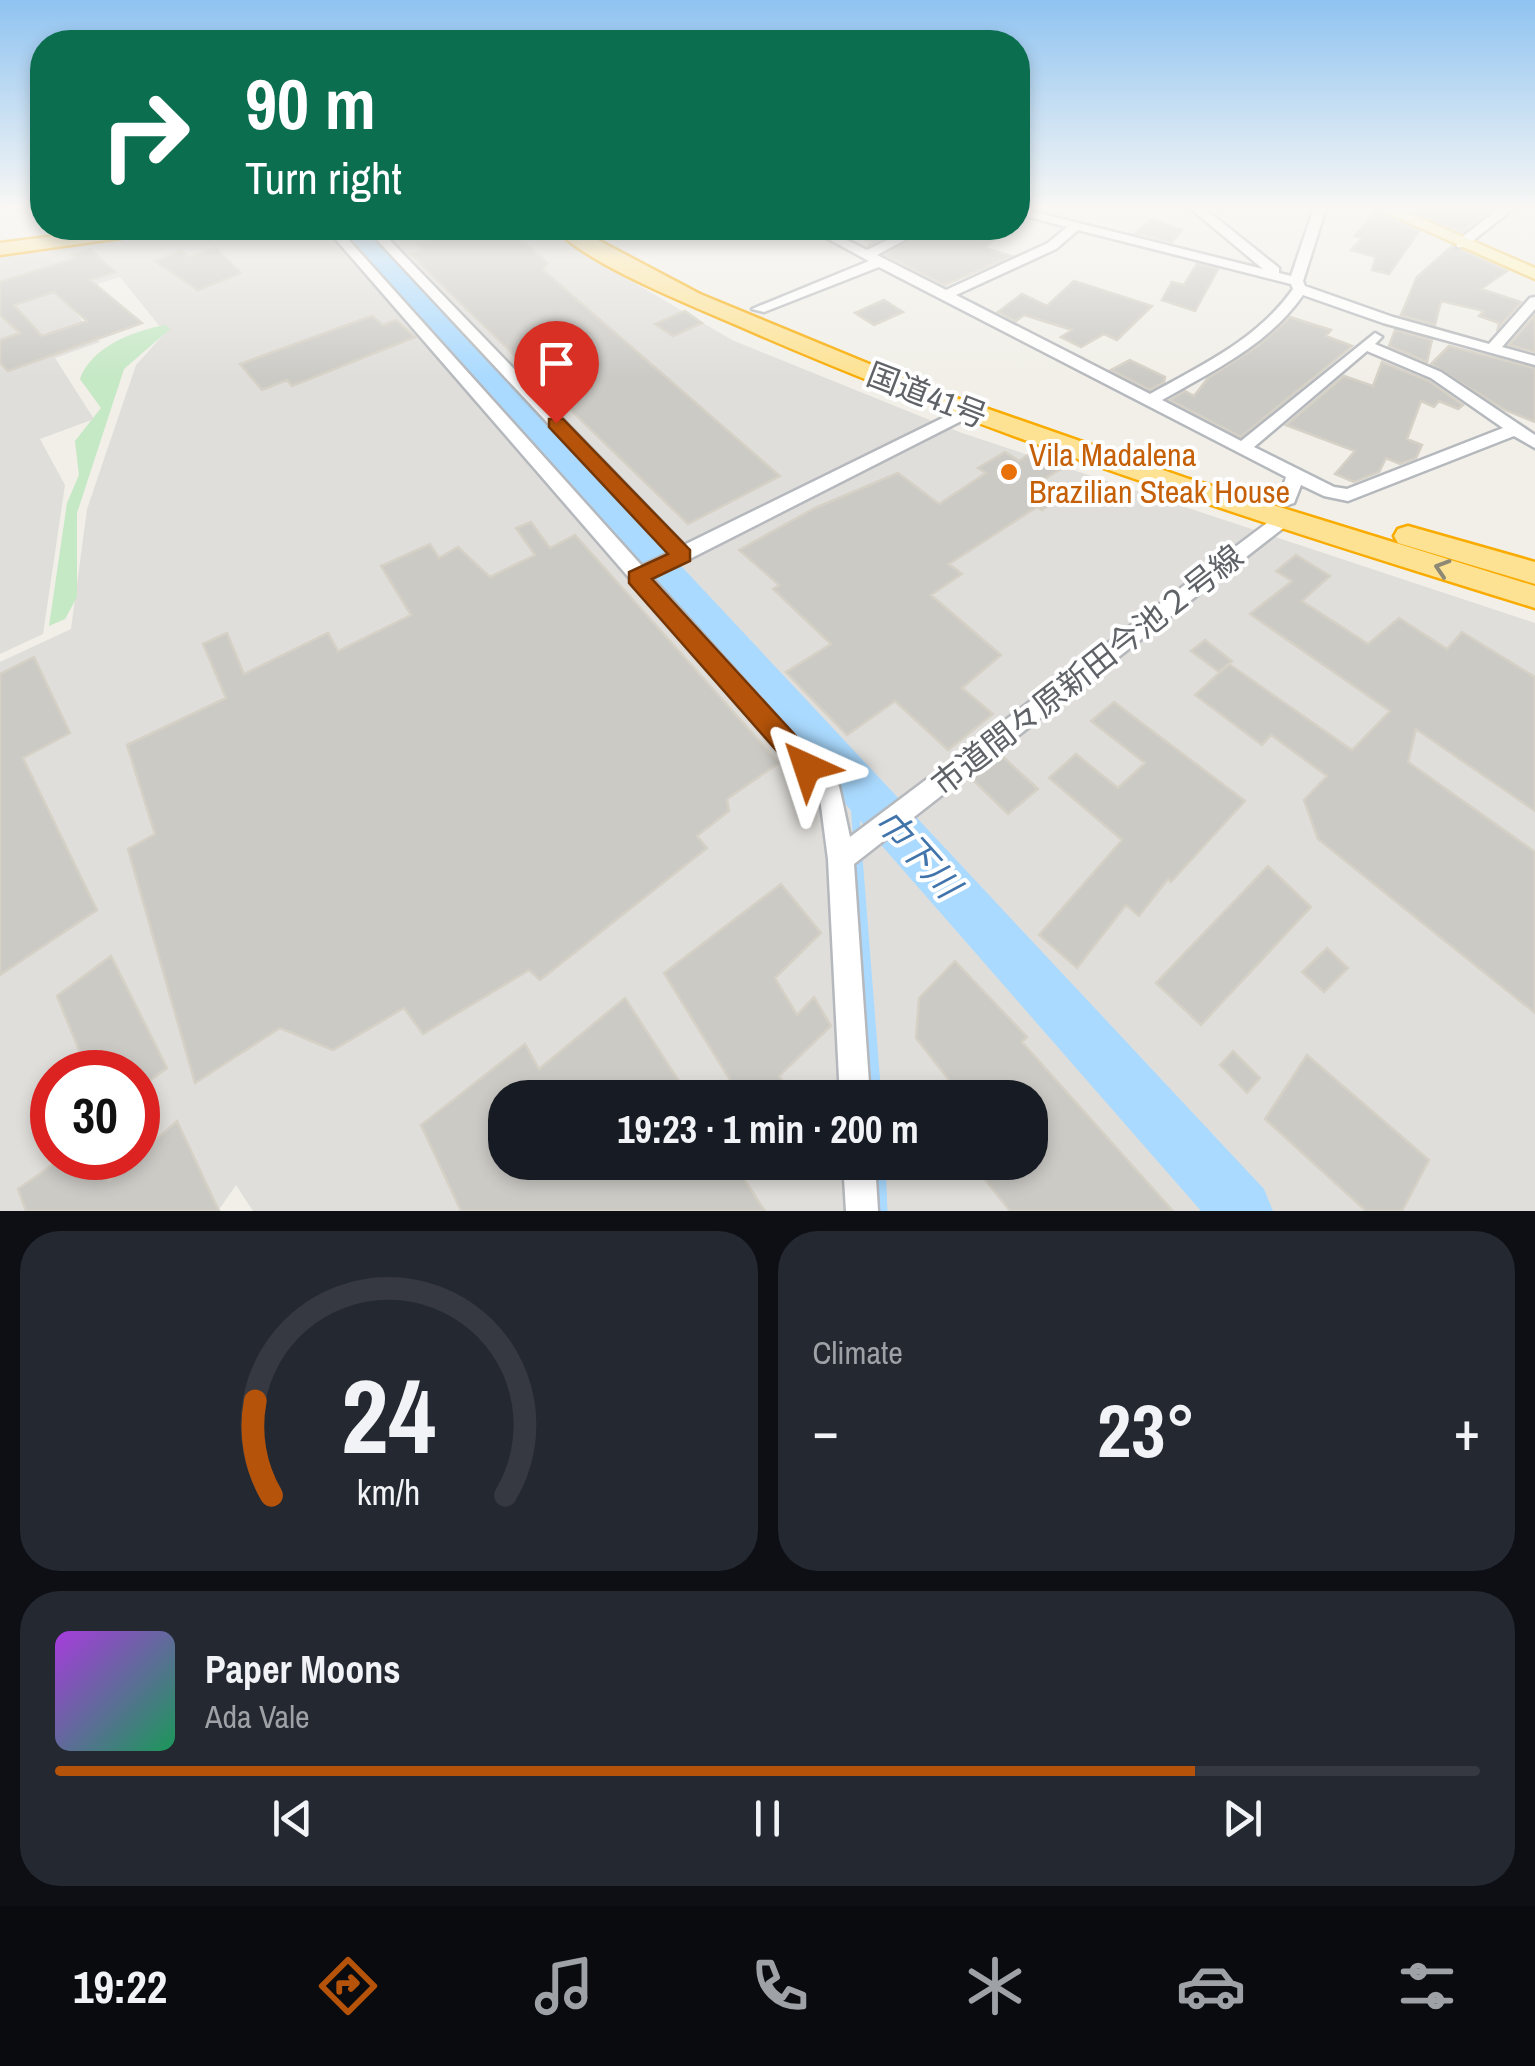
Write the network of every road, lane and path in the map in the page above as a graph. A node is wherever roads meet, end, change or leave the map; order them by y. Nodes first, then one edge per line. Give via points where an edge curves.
1 (364, 265) edge
2 (407, 265) edge
3 (627, 265) edge
4 (672, 265) edge
5 (858, 265) edge
6 (886, 265) edge
7 (1013, 265) edge
8 (1224, 265) edge
9 (1269, 265) edge
10 (1299, 265) edge
11 (1512, 265) edge
12 (1535, 274) edge
13 (1292, 282) junction
14 (946, 296) junction
15 (1535, 301) edge
16 (759, 309) junction
17 (1388, 320) junction
18 (1367, 346) junction
19 (1492, 348) junction
20 (1535, 361) edge
21 (1150, 400) junction
22 (969, 411) junction
23 (1514, 430) junction
24 (1535, 443) edge
25 (1243, 448) junction
26 (1289, 497) junction
27 (682, 556) junction
28 (1535, 574) edge
29 (637, 577) junction
30 (1535, 598) edge
31 (840, 859) junction
32 (854, 1080) edge
33 (860, 1180) edge
34 (862, 1211) edge

1 - 29 street
2 - 27 street
3 - 22 highway, 国道41号
4 - 16 highway, 国道41号
5 - 16 street
6 - 14 street
7 - 14 street
8 - 13 street
9 - 13 street
10 - 13 street
11 - 12 main road
13 - 17 street
13 - 21 street via 1288,310
14 - 21 street
15 - 19 street
16 - 26 highway, 国道41号 via 959,390
17 - 18 street
17 - 19 street
18 - 23 street via 1436,375
18 - 25 street
19 - 20 street
21 - 25 street
22 - 26 highway, 国道41号
22 - 27 street
23 - 24 street
23 - 26 street via 1348,495
25 - 26 street
26 - 28 highway, 国道41号
30 -> 26 highway, 国道41号
26 - 31 street, 市道間々原新田今池２号線
27 - 29 street
29 - 31 street via 831,794
31 - 32 street
33 - 34 street

